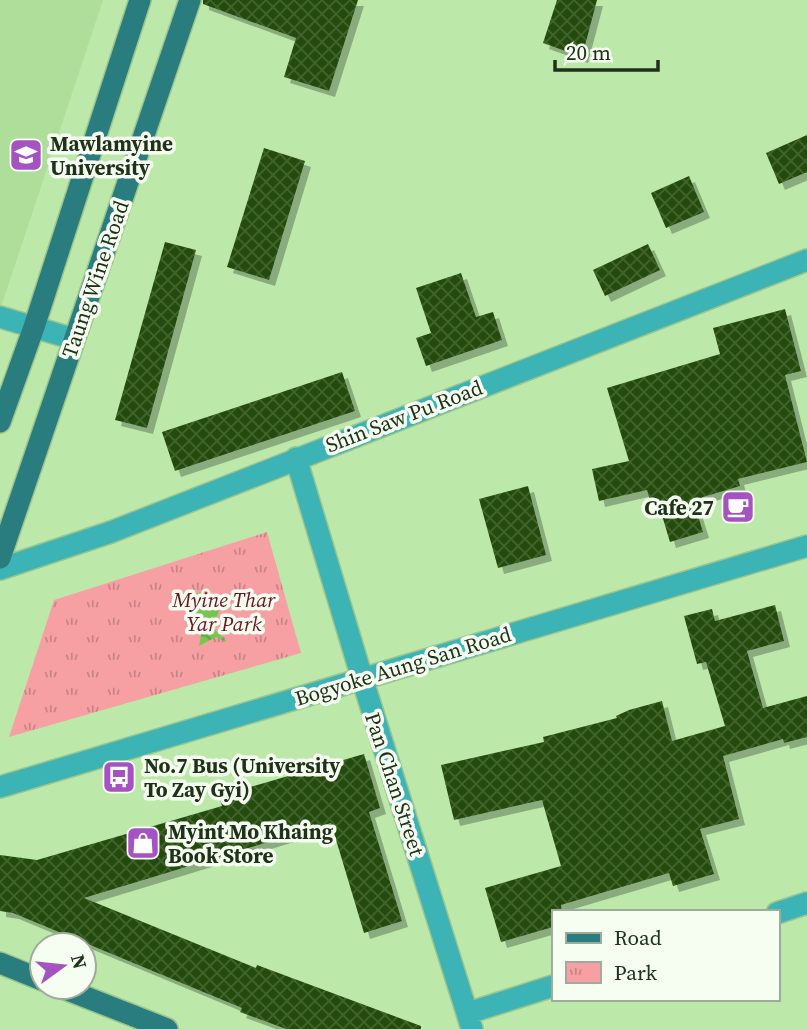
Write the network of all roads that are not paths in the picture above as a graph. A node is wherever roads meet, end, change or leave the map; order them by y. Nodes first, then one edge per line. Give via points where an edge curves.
1 (141, 0) edge
2 (190, 0) edge
3 (805, 268) edge
4 (0, 317) edge
5 (34, 327) junction
6 (74, 339) junction
7 (0, 422) edge
8 (296, 458) junction
9 (807, 546) edge
10 (0, 558) edge
11 (0, 569) edge
12 (362, 678) junction
13 (0, 786) edge
14 (807, 903) edge
15 (779, 912) edge
16 (0, 963) edge
17 (28, 974) edge
18 (552, 986) edge
19 (96, 1001) edge
20 (470, 1021) edge
21 (167, 1029) edge

1 - 5 main road, Taung Wine Road
2 - 6 main road, Taung Wine Road
3 - 8 street, Shin Saw Pu Road
4 - 5 street
5 - 6 street
5 - 7 main road, Taung Wine Road
6 - 10 main road, Taung Wine Road
8 - 11 street, Shin Saw Pu Road via 111,532
8 - 12 street, Pan Chan Street
9 - 12 street, Bogyoke Aung San Road
12 - 13 street, Bogyoke Aung San Road
12 - 20 street, Pan Chan Street
14 - 15 street
16 - 17 main road
18 - 20 street
19 - 21 main road

